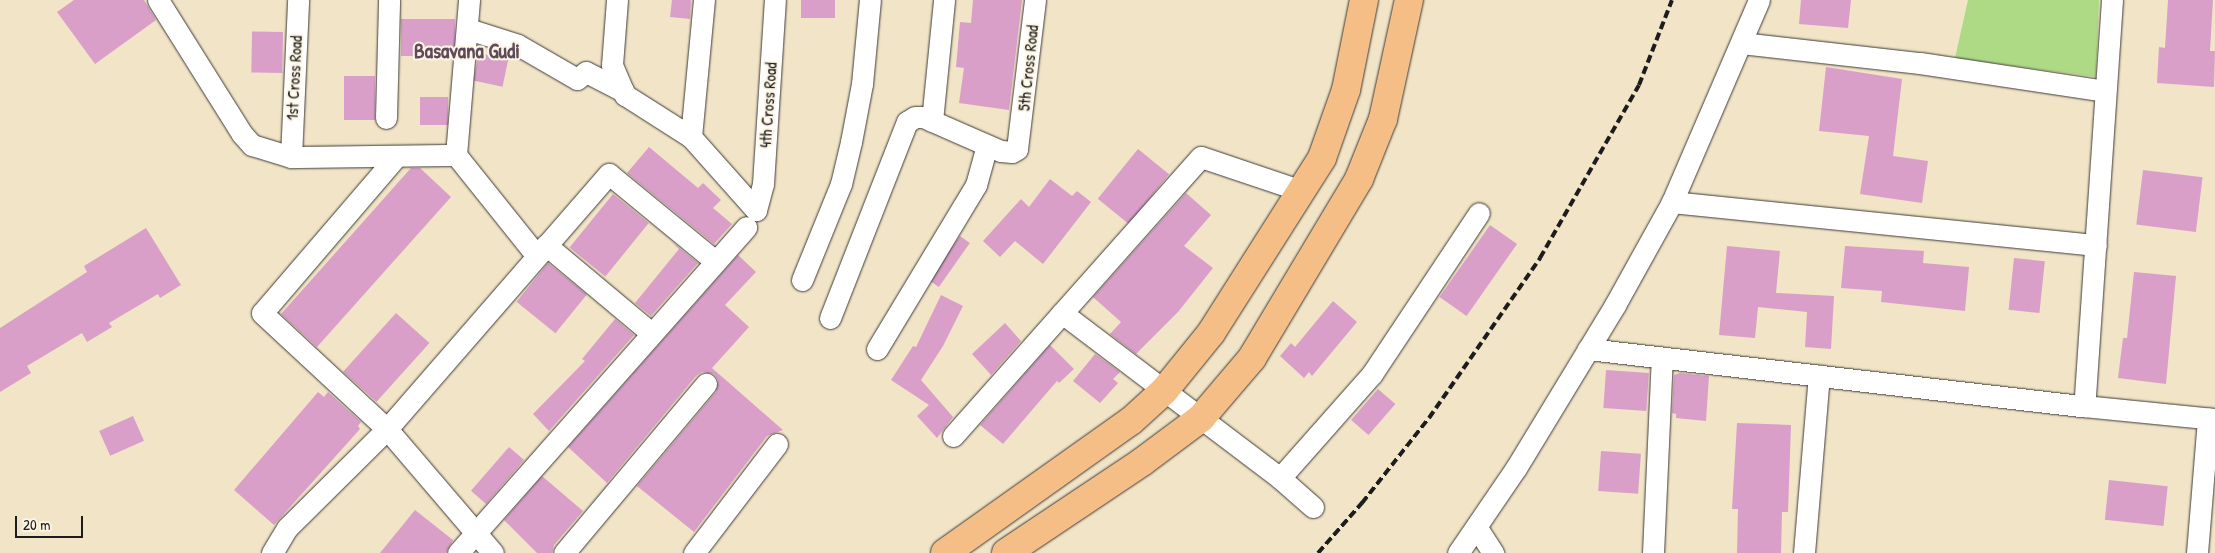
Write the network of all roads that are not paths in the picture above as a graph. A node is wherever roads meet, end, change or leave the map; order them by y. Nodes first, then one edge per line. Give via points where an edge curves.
1 (158, 0) edge
2 (298, 0) edge
3 (390, 0) edge
4 (469, 0) edge
5 (618, 0) edge
6 (704, 0) edge
7 (775, 0) edge
8 (870, 0) edge
9 (944, 0) edge
10 (1035, 0) edge
11 (1364, 0) edge
12 (1409, 0) edge
13 (1759, 0) edge
14 (2112, 0) edge
15 (468, 29) junction
16 (1741, 43) junction
17 (623, 91) junction
18 (2104, 91) junction
19 (386, 118) dead end
20 (932, 121) junction
21 (691, 137) junction
22 (987, 145) junction
23 (456, 155) junction
24 (291, 157) junction
25 (395, 158) junction
26 (1302, 191) junction
27 (1672, 202) junction
28 (1480, 213) dead end
29 (751, 219) junction
30 (2096, 245) junction
31 (541, 250) junction
32 (715, 261) junction
33 (802, 280) dead end
34 (1062, 313) junction
35 (830, 318) dead end
36 (650, 332) junction
37 (877, 349) dead end
38 (1588, 349) junction
39 (1662, 358) junction
40 (1819, 376) junction
41 (706, 384) dead end
42 (1164, 391) junction
43 (2084, 406) junction
44 (1201, 418) junction
45 (2211, 419) edge
46 (387, 429) junction
47 (954, 436) dead end
48 (777, 444) dead end
49 (1280, 478) junction
50 (1312, 507) dead end
51 (1477, 528) junction
52 (477, 535) junction
53 (272, 553) edge
54 (458, 553) edge
55 (493, 553) edge
56 (564, 553) edge
57 (694, 553) edge
58 (945, 553) edge
59 (1006, 553) edge
60 (1458, 553) edge
61 (1493, 553) edge
62 (1653, 553) edge
63 (1804, 553) edge
64 (2197, 553) edge

1 - 24 street via 242,134 261,150
2 - 24 street, 1st Cross Road
3 - 19 street
4 - 15 street
5 - 17 street via 612,66
6 - 21 street
7 - 29 street, 4th Cross Road via 763,184
8 - 33 street via 862,84 851,142 840,184
9 - 20 street
10 - 22 street, 5th Cross Road via 1021,136 1012,152
11 - 26 main road via 1336,122 1322,158
12 - 44 main road via 1383,119 1359,179 1252,358
13 - 16 street
14 - 18 street
15 - 17 street via 518,44 576,79 586,72
15 - 23 street
16 - 18 street via 1920,63
16 - 27 street
17 - 21 street
18 - 30 street
20 - 22 street
20 - 35 street via 915,117 903,129
21 - 29 street
22 - 37 street via 976,185
23 - 25 street
23 - 31 street
24 - 25 street
25 - 46 street via 262,313
26 - 34 street via 1201,157
26 - 42 main road via 1211,333
27 - 30 street
27 - 38 street
28 - 49 street via 1372,374
29 - 32 street
30 - 43 street
31 - 32 street via 609,174
31 - 36 street
31 - 46 street
32 - 36 street
34 - 42 street
34 - 47 street
36 - 52 street
38 - 39 street
38 - 51 street
39 - 40 street
39 - 62 street
40 - 43 street
40 - 63 street
41 - 56 street
42 - 44 street
42 - 58 main road via 1131,421
43 - 45 street
44 - 49 street
44 - 59 main road via 1142,462
45 - 64 street
46 - 52 street
46 - 53 street via 287,528
48 - 57 street
49 - 50 street
51 - 60 street
51 - 61 street
52 - 54 street
52 - 55 street

